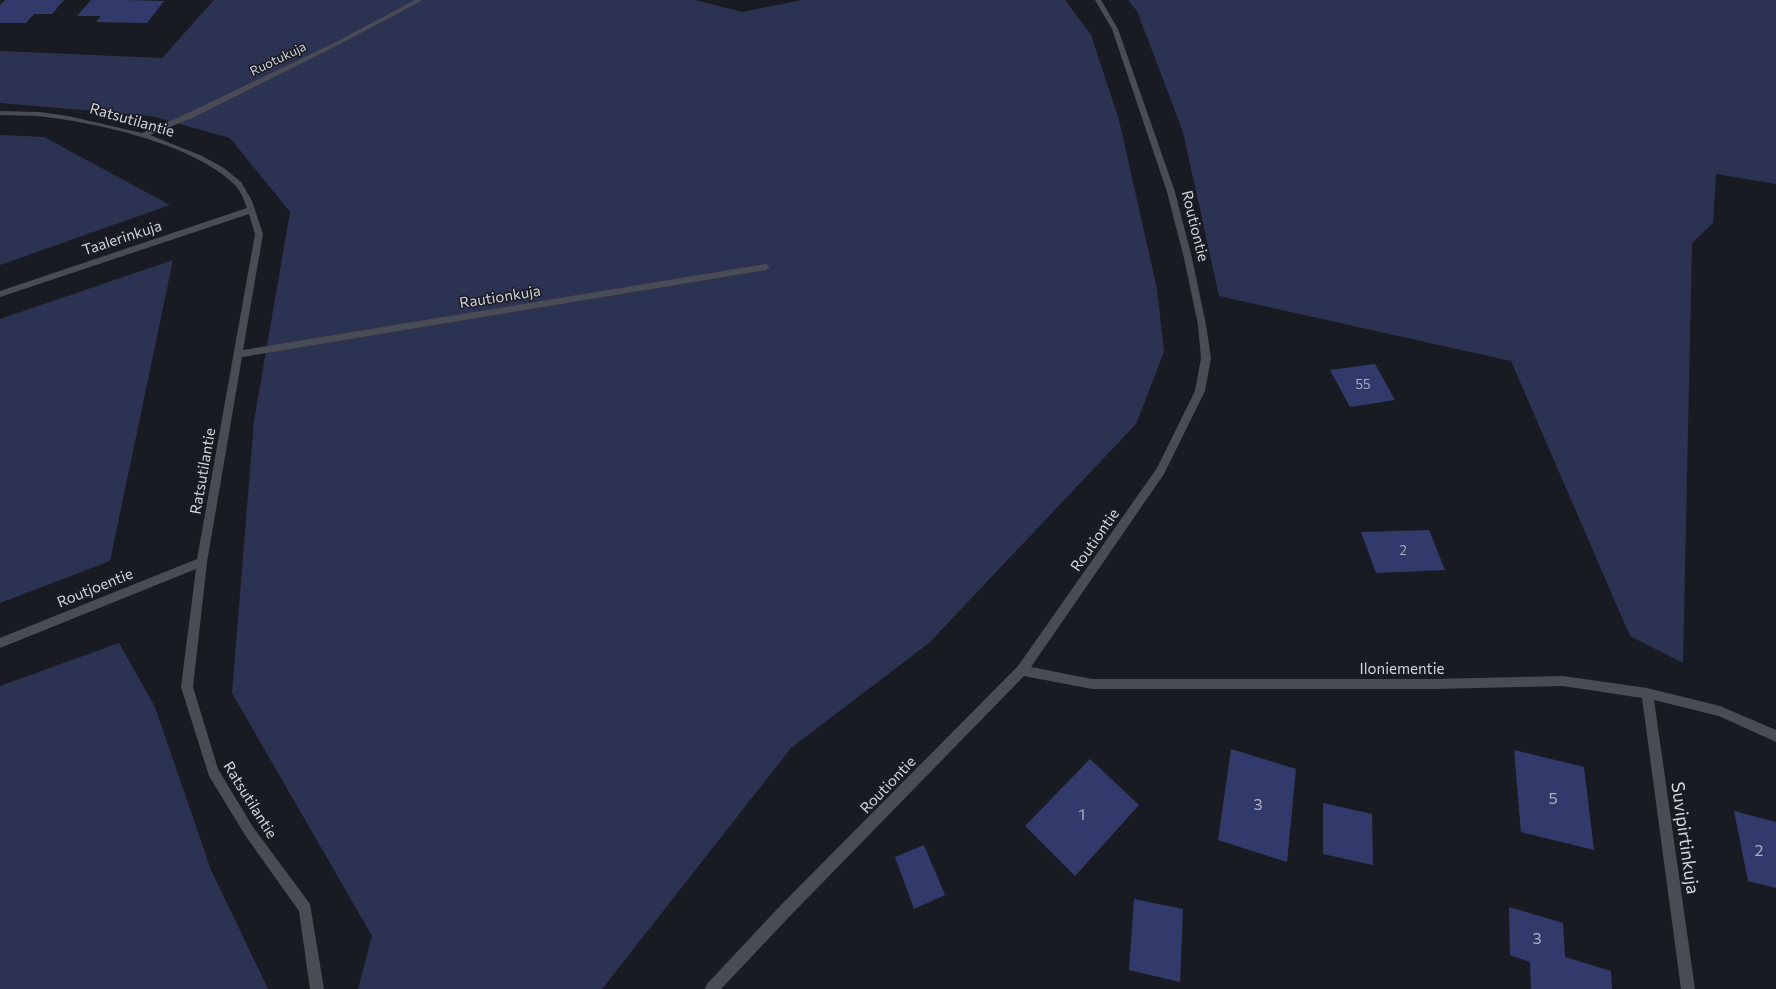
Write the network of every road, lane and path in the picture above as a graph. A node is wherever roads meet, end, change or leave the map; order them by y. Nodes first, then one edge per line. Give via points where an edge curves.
1 (420, 0) edge
2 (1098, 0) edge
3 (0, 113) edge
4 (144, 135) junction
5 (252, 210) junction
6 (766, 267) dead end
7 (0, 294) edge
8 (238, 354) junction
9 (202, 562) junction
10 (0, 642) edge
11 (1022, 670) junction
12 (1647, 693) junction
13 (1776, 736) edge
14 (316, 989) edge
15 (712, 989) edge
16 (1688, 989) edge

1 - 4 street, Ruotukuja via 189,116
2 - 11 street, Routiontie via 1114,29 1171,192 1188,258 1206,358 1200,391 1161,471
3 - 4 street, Ratsutilantie via 46,115
4 - 5 street, Ratsutilantie via 186,151 214,166 239,185
5 - 7 street, Taalerinkuja
5 - 8 street, Ratsutilantie via 258,234
6 - 8 street, Rautionkuja
8 - 9 street, Ratsutilantie
9 - 10 street, Routjoentie
9 - 14 street, Ratsutilantie via 187,687 213,772 249,831 304,908
11 - 12 street, Iloniementie via 1092,684 1433,684 1563,681
11 - 15 street, Routiontie via 785,911
12 - 13 street, Iloniementie via 1720,711
12 - 16 street, Suvipirtinkuja

